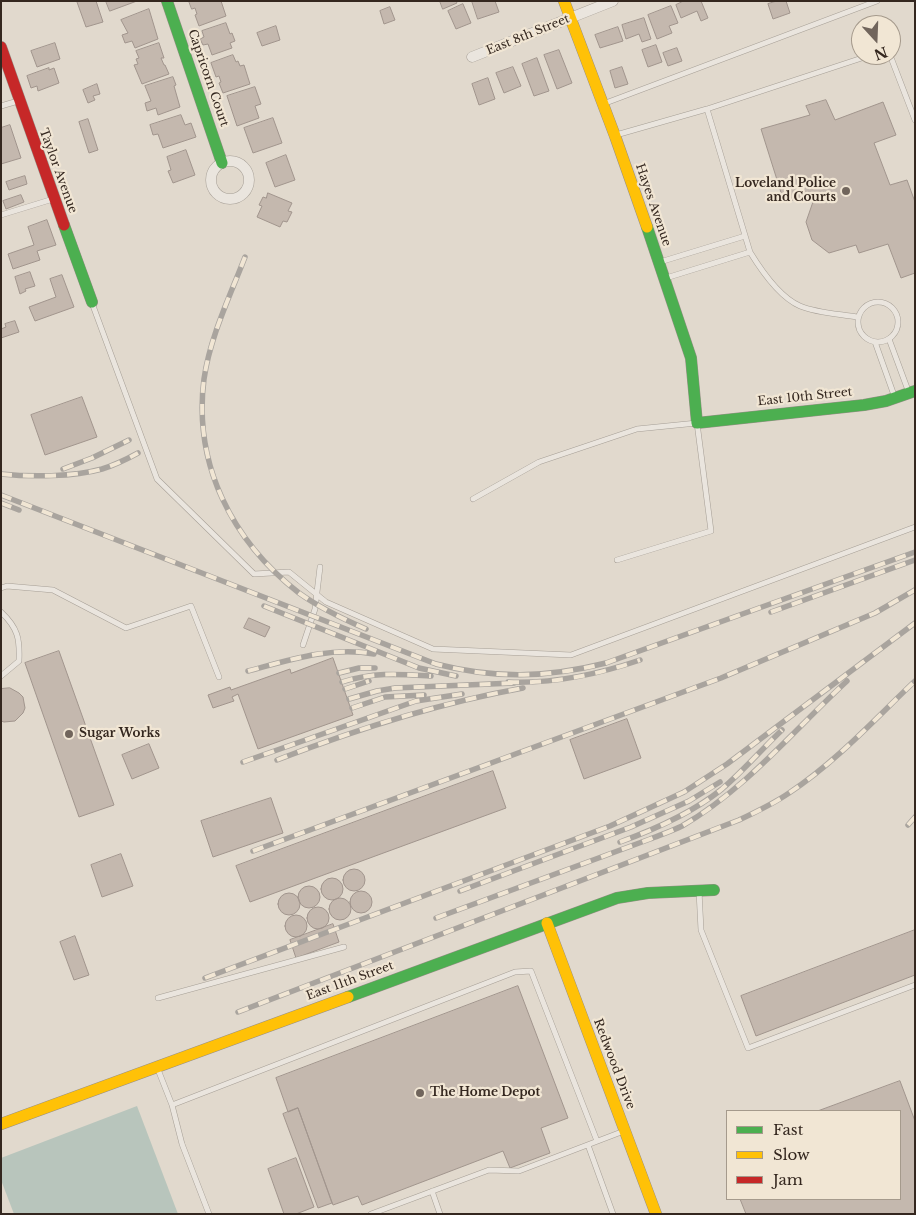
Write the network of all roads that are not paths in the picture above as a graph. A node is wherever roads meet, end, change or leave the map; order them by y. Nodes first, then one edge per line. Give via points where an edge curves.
1 (167, 1) edge
2 (564, 1) edge
3 (612, 1) edge
4 (877, 1) edge
5 (571, 18) junction
6 (1, 47) edge
7 (472, 57) dead end
8 (851, 62) edge
9 (894, 65) edge
10 (19, 101) junction
11 (603, 104) junction
12 (1, 106) edge
13 (708, 109) junction
14 (915, 120) edge
15 (615, 136) junction
16 (222, 163) dead end
17 (54, 199) junction
18 (1, 216) edge
19 (745, 236) junction
20 (750, 252) junction
21 (658, 263) junction
22 (664, 278) junction
23 (92, 302) joint
24 (857, 318) junction
25 (889, 339) junction
26 (875, 342) junction
27 (912, 392) edge
28 (895, 398) junction
29 (697, 423) junction
30 (473, 499) dead end
31 (915, 527) edge
32 (617, 560) dead end
33 (320, 567) dead end
34 (1, 588) edge
35 (318, 595) junction
36 (1, 612) edge
37 (303, 645) dead end
38 (1, 676) edge
39 (219, 677) dead end
40 (699, 890) junction
41 (714, 890) dead end
42 (547, 924) junction
43 (344, 947) dead end
44 (915, 986) edge
45 (158, 998) dead end
46 (156, 1067) junction
47 (172, 1105) junction
48 (1, 1124) edge
49 (625, 1131) junction
50 (597, 1141) junction
51 (588, 1145) junction
52 (432, 1192) junction
53 (209, 1214) edge
54 (372, 1214) edge
55 (440, 1214) edge
56 (613, 1214) edge
57 (656, 1214) edge

1 - 16 street, Capricorn Court
2 - 5 street, Hayes Avenue
3 - 5 street, East 8th Street
4 - 11 lane
5 - 7 street, East 8th Street
5 - 11 street, Hayes Avenue
6 - 10 street, Taylor Avenue
8 - 13 lane
9 - 14 lane
10 - 12 lane
10 - 17 street, Taylor Avenue
11 - 15 street, Hayes Avenue
13 - 15 lane
13 - 19 lane
15 - 21 street, Hayes Avenue
17 - 18 lane
17 - 23 street, Taylor Avenue
19 - 20 lane
19 - 21 lane
20 - 22 lane
20 - 24 lane via 778,290 799,306
21 - 22 street, Hayes Avenue
22 - 29 street, Hayes Avenue via 691,358
23 - 35 lane via 157,479 254,574 290,572
24 - 25 lane via 864,306 870,303 889,304 898,322
24 - 26 lane via 863,336
25 - 26 lane
25 - 27 lane
26 - 28 lane
27 - 28 street, East 10th Street
28 - 29 street, East 10th Street via 864,405
29 - 30 lane via 637,429 539,462
29 - 32 lane via 711,531
31 - 35 lane via 571,655 433,649 326,602
33 - 35 lane
34 - 39 lane via 53,590 126,628 191,606
35 - 37 lane
36 - 38 lane via 12,622 20,642 19,661
40 - 41 street, East 11th Street
40 - 42 street, East 11th Street via 617,898
40 - 44 lane via 701,930 748,1048
42 - 46 street, East 11th Street
42 - 49 street, Redwood Drive
43 - 45 lane
46 - 47 lane
46 - 48 street, East 11th Street
47 - 50 lane via 515,972 531,971
47 - 53 lane via 182,1144
49 - 50 lane
49 - 57 street, Redwood Drive
50 - 51 lane
51 - 52 lane via 519,1171 489,1170
51 - 56 lane
52 - 54 lane
52 - 55 lane

